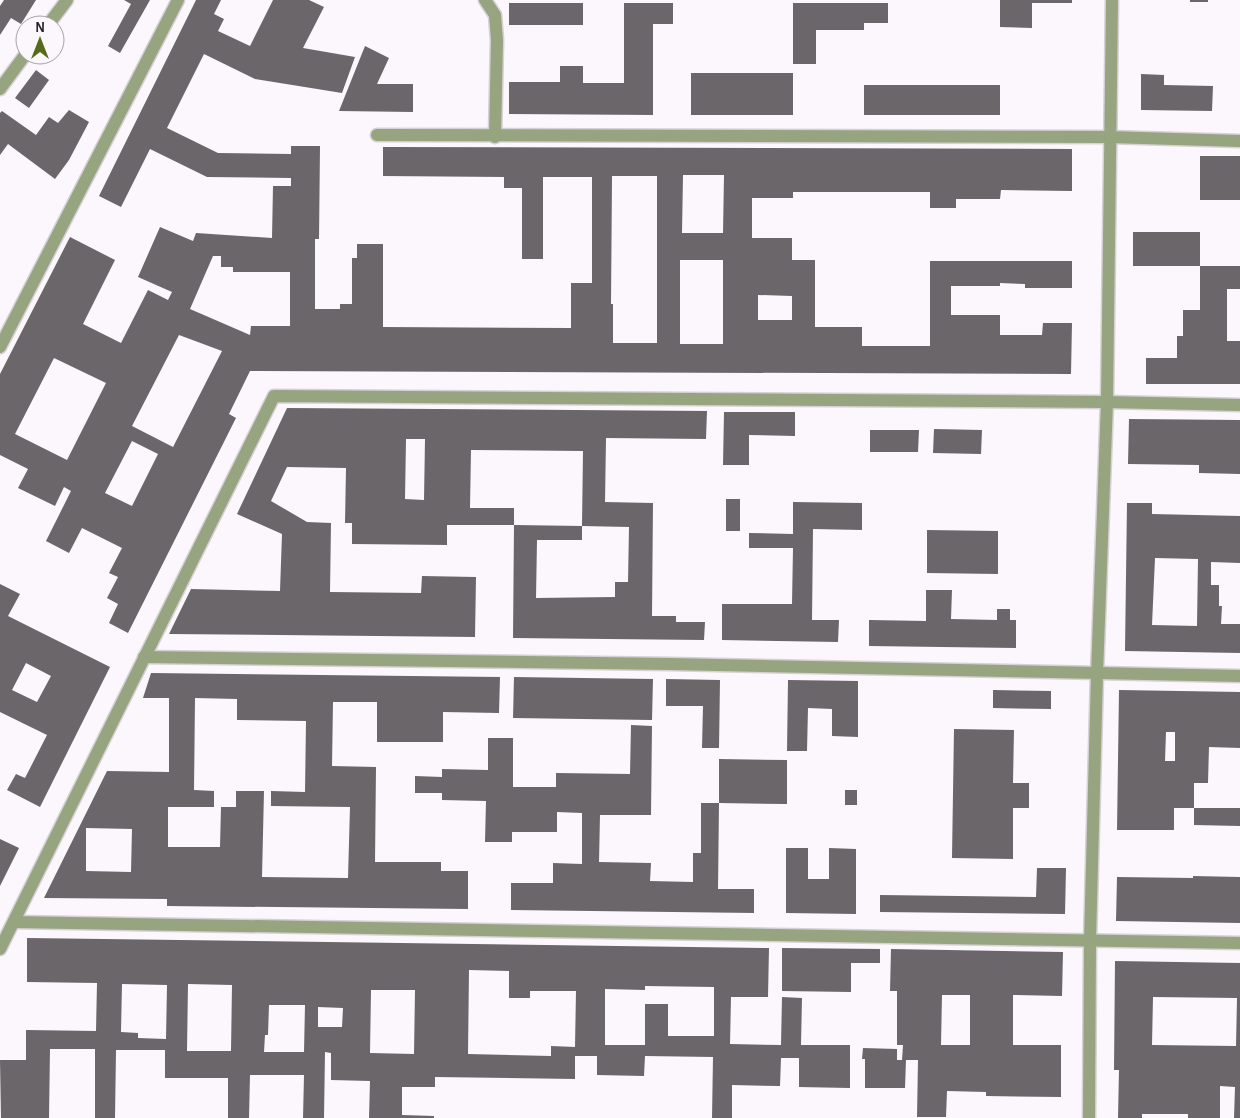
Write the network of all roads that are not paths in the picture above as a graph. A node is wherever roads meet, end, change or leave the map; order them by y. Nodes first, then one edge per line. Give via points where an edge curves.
1 (67, 0) edge
2 (178, 0) edge
3 (485, 0) edge
4 (1112, 0) edge
5 (56, 15) edge
6 (18, 65) edge
7 (0, 89) edge
8 (378, 135) dead end
9 (495, 137) junction
10 (1109, 137) junction
11 (1240, 141) edge
12 (0, 346) edge
13 (1107, 402) junction
14 (1240, 405) edge
15 (144, 657) junction
16 (1097, 674) junction
17 (1240, 676) edge
18 (14, 922) junction
19 (1090, 941) junction
20 (1240, 943) edge
21 (0, 949) edge
22 (1089, 1118) edge

1 - 5 street
2 - 12 street
3 - 9 street via 495,16
4 - 10 street
6 - 7 street
8 - 9 street
9 - 10 street
10 - 11 street
10 - 13 street
13 - 14 street
13 - 15 street via 274,396
13 - 16 street
15 - 16 street
15 - 18 street
16 - 17 street
16 - 19 street
18 - 19 street
18 - 21 street
19 - 20 street
19 - 22 street

